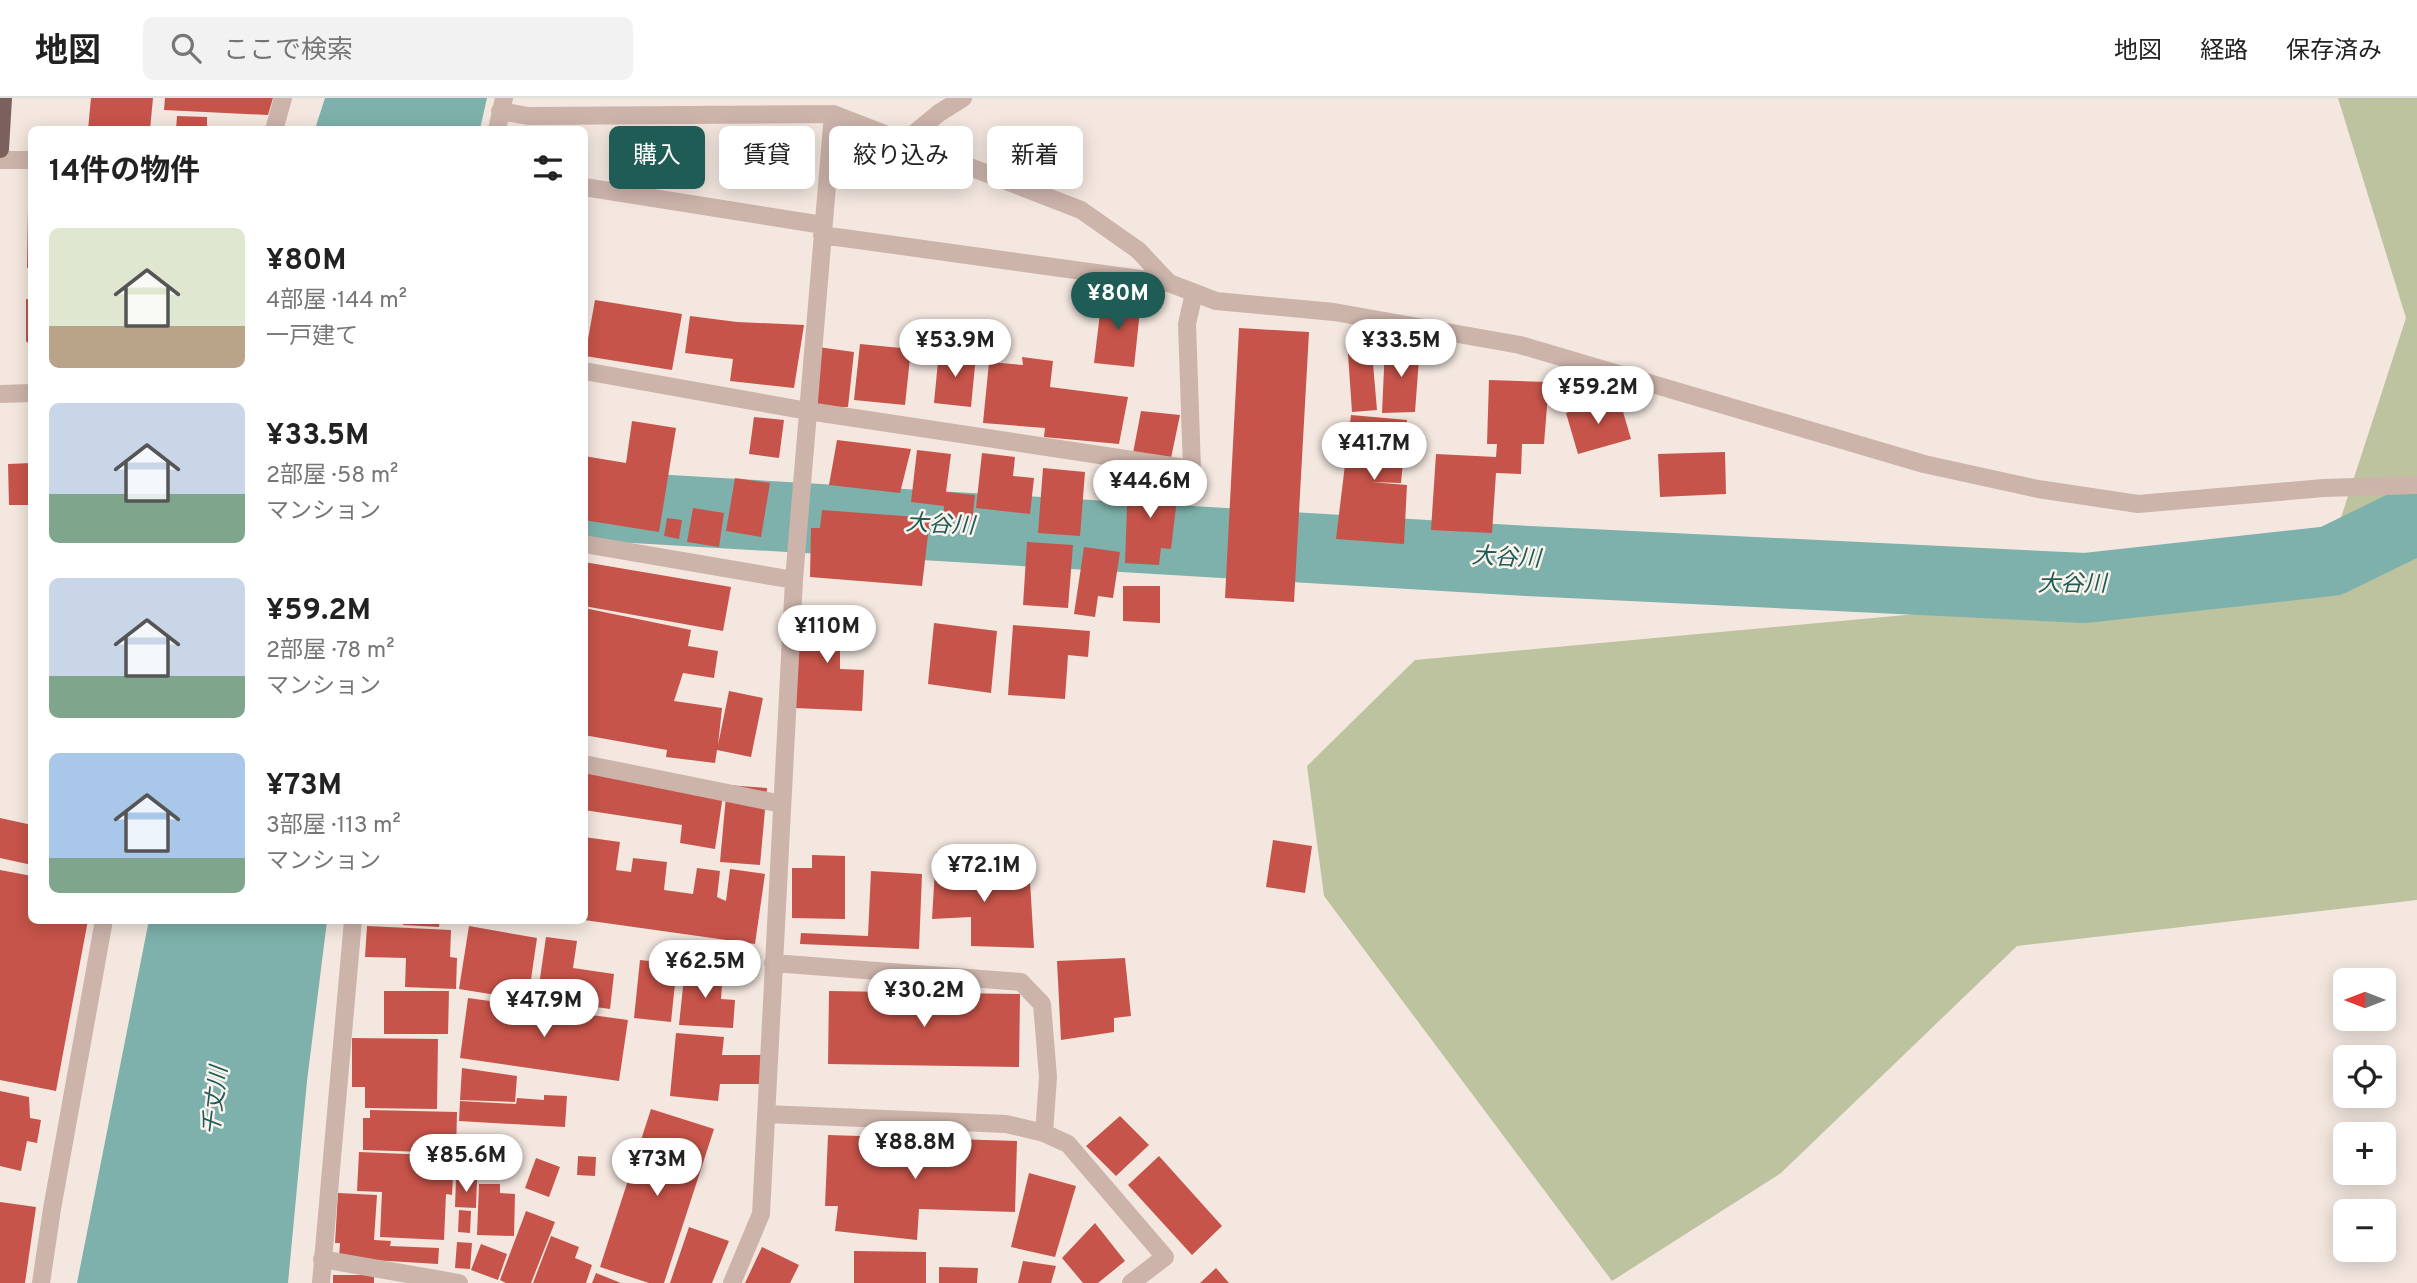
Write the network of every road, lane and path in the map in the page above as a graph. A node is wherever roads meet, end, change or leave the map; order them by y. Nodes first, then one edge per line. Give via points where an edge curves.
1 (3, 98) edge
2 (283, 98) edge
3 (962, 98) edge
4 (500, 113) edge
5 (833, 114) junction
6 (275, 126) edge
7 (863, 126) edge
8 (925, 126) edge
9 (0, 149) edge
10 (0, 160) edge
11 (28, 160) edge
12 (973, 169) edge
13 (588, 188) edge
14 (822, 230) junction
15 (1169, 283) junction
16 (1194, 293) junction
17 (588, 372) edge
18 (28, 393) edge
19 (0, 394) edge
20 (808, 411) junction
21 (2417, 485) edge
22 (588, 545) edge
23 (794, 580) junction
24 (588, 765) edge
25 (782, 804) junction
26 (103, 924) edge
27 (353, 924) edge
28 (773, 962) junction
29 (766, 1114) junction
30 (1044, 1133) junction
31 (322, 1259) junction
32 (41, 1283) edge
33 (321, 1283) edge
34 (459, 1283) edge
35 (732, 1283) edge
36 (1131, 1283) edge

1 - 9 main road
2 - 6 street
3 - 8 street
4 - 5 street
5 - 7 street
5 - 14 street
10 - 11 street
12 - 15 street via 1081,210 1138,250
13 - 14 street
14 - 15 street
14 - 20 street
15 - 16 street
16 - 20 street via 1187,324 1192,469
16 - 21 street via 1216,301 1334,312 1520,345 1924,464 2038,489 2137,504
17 - 20 street
18 - 19 street
20 - 23 street
22 - 23 street
23 - 25 street
24 - 25 street
25 - 28 street
26 - 32 street
27 - 31 street
28 - 29 street
28 - 30 street via 1021,982 1042,1004 1048,1077
29 - 30 street via 1006,1124
29 - 35 street via 761,1214
30 - 36 street via 1068,1144 1165,1257
31 - 33 street
31 - 34 street

